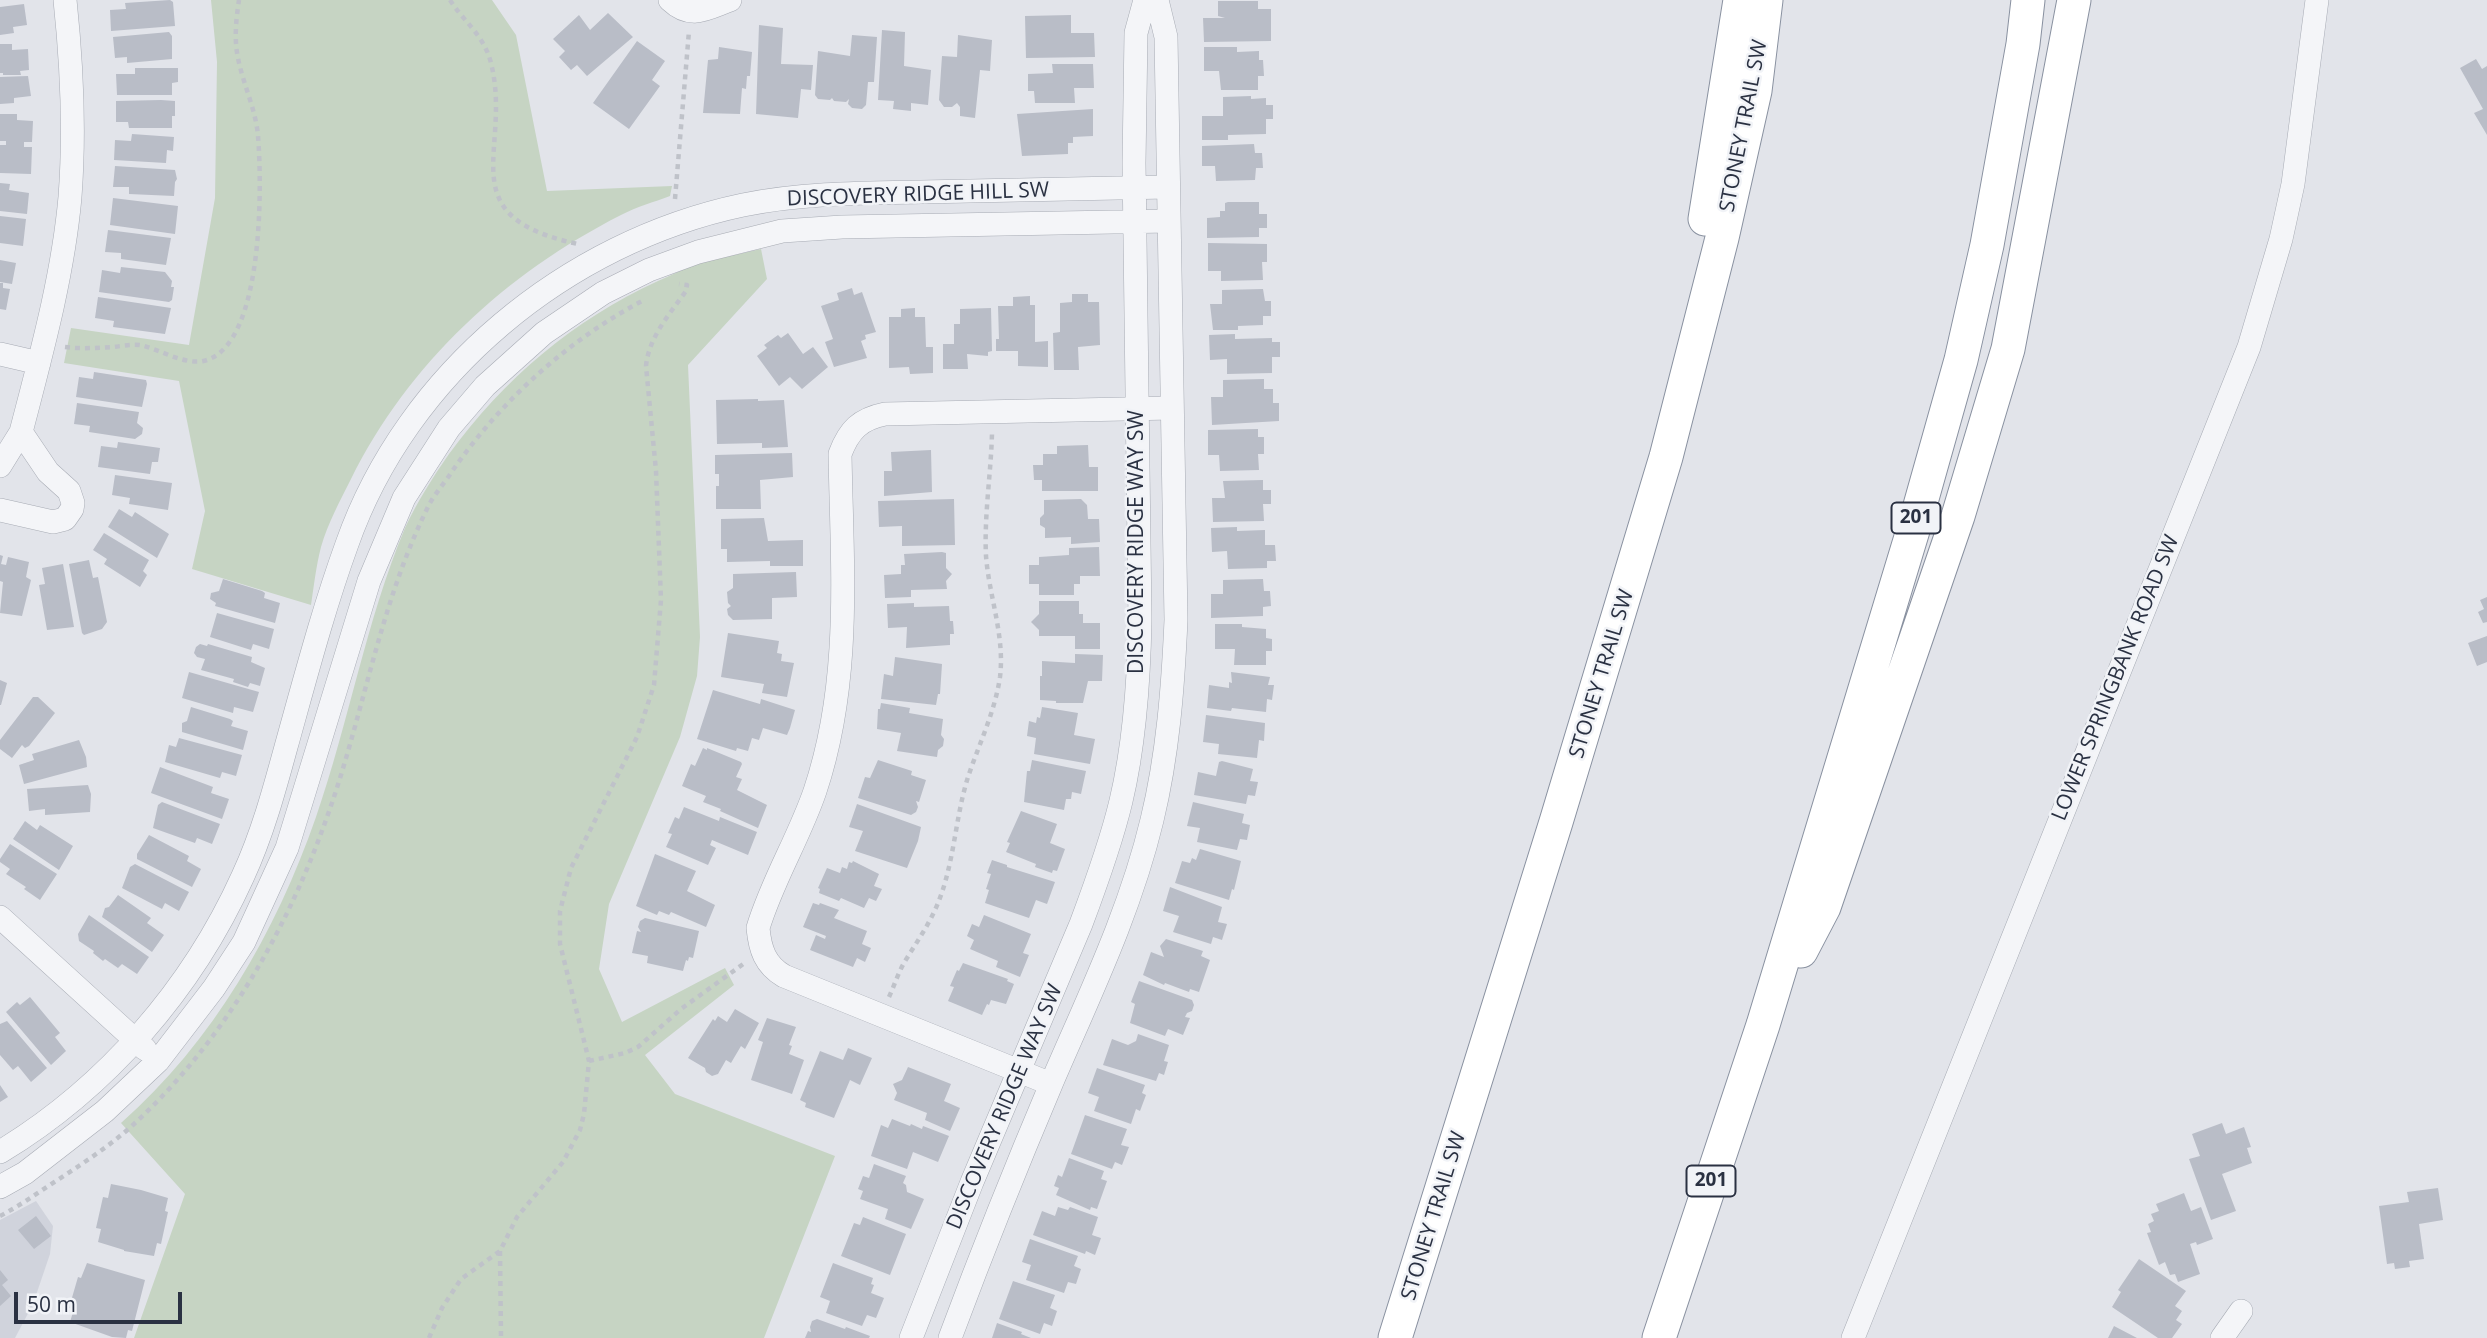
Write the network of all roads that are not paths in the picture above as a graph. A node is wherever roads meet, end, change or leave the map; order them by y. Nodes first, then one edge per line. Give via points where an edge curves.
1 (65, 0) edge
2 (670, 0) edge
3 (730, 0) edge
4 (1145, 0) edge
5 (1157, 0) edge
6 (1740, 0) edge
7 (1766, 0) edge
8 (2028, 0) edge
9 (2074, 0) edge
10 (2317, 0) edge
11 (1167, 187) junction
12 (1133, 188) junction
13 (1168, 221) junction
14 (1133, 222) junction
15 (41, 353) junction
16 (0, 354) edge
17 (1172, 408) junction
18 (1136, 409) junction
19 (22, 432) junction
20 (1666, 457) junction
21 (0, 466) edge
22 (0, 510) edge
23 (323, 617) junction
24 (355, 626) junction
25 (1130, 751) junction
26 (1164, 757) junction
27 (259, 838) junction
28 (287, 848) junction
29 (0, 917) edge
30 (1763, 1025) junction
31 (136, 1040) junction
32 (158, 1061) junction
33 (1018, 1070) junction
34 (1051, 1084) junction
35 (4, 1150) edge
36 (25, 1173) junction
37 (0, 1187) edge
38 (2241, 1311) dead end
39 (914, 1330) edge
40 (950, 1336) edge
41 (1395, 1338) edge
42 (1659, 1338) edge
43 (1853, 1338) edge
44 (2222, 1338) edge

1 - 15 street via 73,76 70,186 59,271
2 - 3 street via 691,12
4 - 12 street, DISCOVERY RIDGE WAY SW via 1136,33
5 - 11 street, DISCOVERY RIDGE WAY SW via 1166,37
6 - 20 highway via 1706,213 1663,388
7 - 20 highway, STONEY TRAIL SW via 1755,91
8 - 30 highway, 201 via 1987,245 1961,360
9 - 30 highway via 2008,349 1958,516 1824,907
10 - 43 street, LOWER SPRINGBANK ROAD SW via 2293,184 2249,347
11 - 12 street, DISCOVERY RIDGE HILL SW
11 - 13 street, DISCOVERY RIDGE WAY SW
12 - 14 street, DISCOVERY RIDGE WAY SW
12 - 23 street, DISCOVERY RIDGE HILL SW via 818,195 778,200 679,223 584,266 521,308 431,397 365,500
13 - 14 street, DISCOVERY RIDGE HILL SW
13 - 17 street, DISCOVERY RIDGE WAY SW
14 - 18 street, DISCOVERY RIDGE WAY SW
14 - 24 street, DISCOVERY RIDGE HILL SW via 782,232 698,252 603,293 514,358 449,428 404,498 373,569
15 - 16 street
15 - 19 street
17 - 18 street
17 - 26 street, DISCOVERY RIDGE WAY SW via 1176,620
18 - 25 street, DISCOVERY RIDGE WAY SW via 1140,620
18 - 33 street via 885,414 855,426 840,454 843,641 838,692 815,793 758,928 762,952 774,970 784,975
19 - 21 street
19 - 22 street via 48,472 69,491 72,509 65,519 53,522
20 - 41 highway, STONEY TRAIL SW
23 - 24 street
23 - 27 street, DISCOVERY RIDGE HILL SW
24 - 28 street, DISCOVERY RIDGE HILL SW
25 - 26 street
25 - 33 street, DISCOVERY RIDGE WAY SW via 1096,885
26 - 34 street, DISCOVERY RIDGE WAY SW via 1130,894
27 - 28 street
27 - 31 street, DISCOVERY RIDGE HILL SW via 208,943
28 - 32 street, DISCOVERY RIDGE HILL SW via 244,942
29 - 31 street
30 - 42 highway, 201
31 - 32 street
31 - 35 street, DISCOVERY RIDGE HILL SW via 84,1091
32 - 36 street, DISCOVERY RIDGE HILL SW via 105,1111
33 - 34 street
33 - 39 street, DISCOVERY RIDGE WAY SW
34 - 40 street, DISCOVERY RIDGE WAY SW
35 - 36 street, DISCOVERY RIDGE HILL SW
36 - 37 street, DISCOVERY RIDGE HILL SW
38 - 44 street
39 - 40 street

